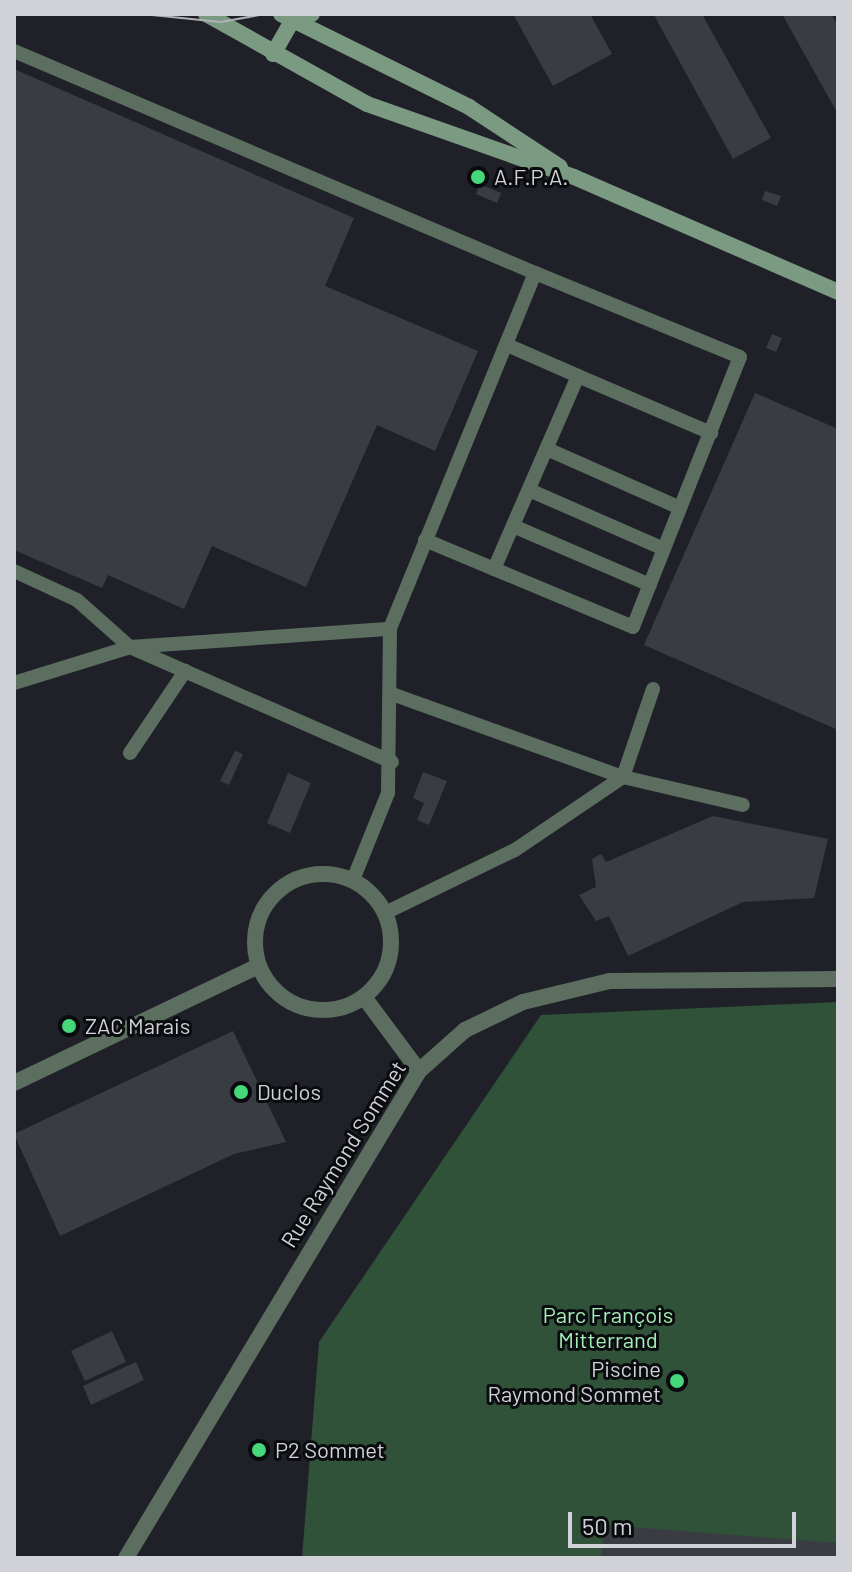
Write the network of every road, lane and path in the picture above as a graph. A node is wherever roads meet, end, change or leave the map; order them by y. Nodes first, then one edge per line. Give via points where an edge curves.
1 (206, 14) edge
2 (312, 14) edge
3 (287, 17) edge
4 (14, 51) edge
5 (273, 54) junction
6 (574, 177) junction
7 (535, 273) junction
8 (838, 292) edge
9 (507, 345) junction
10 (578, 376) junction
11 (711, 433) junction
12 (547, 449) junction
13 (529, 490) junction
14 (680, 508) junction
15 (513, 526) junction
16 (425, 540) junction
17 (664, 549) junction
18 (494, 569) junction
19 (14, 571) edge
20 (650, 585) junction
21 (390, 629) junction
22 (130, 647) junction
23 (185, 671) junction
24 (14, 683) edge
25 (653, 689) dead end
26 (392, 694) junction
27 (130, 753) dead end
28 (392, 762) junction
29 (623, 777) junction
30 (743, 805) dead end
31 (353, 880) junction
32 (385, 913) junction
33 (258, 966) junction
34 (838, 979) edge
35 (364, 997) junction
36 (419, 1071) junction
37 (14, 1083) edge
38 (126, 1558) edge

1 - 5 main road
2 - 3 main road
3 - 5 main road
3 - 6 main road via 469,107
4 - 7 lane
5 - 6 main road via 459,141
6 - 8 main road
7 - 9 lane
7 - 11 lane via 740,357
9 - 10 lane
9 - 16 lane
10 - 11 lane
10 - 12 lane
11 - 14 lane
12 - 13 lane
12 - 14 lane
13 - 15 lane
13 - 17 lane
14 - 17 lane
15 - 18 lane
15 - 20 lane
16 - 18 lane
16 - 21 lane
17 - 20 lane
18 - 20 lane via 633,627
19 - 22 lane via 77,600
21 - 22 lane
21 - 26 lane
22 - 23 lane
22 - 24 lane
23 - 27 lane
23 - 28 lane
25 - 29 lane
26 - 28 lane
26 - 29 lane
28 - 31 lane via 388,793
29 - 30 lane
29 - 32 lane via 515,850
31 - 32 street
31 - 33 street via 319,874 286,884 258,920
32 - 35 street via 390,959
33 - 35 street via 269,985 303,1008 325,1011
33 - 37 street
34 - 36 street, Rue Raymond Sommet via 610,981 523,1002 465,1030
35 - 36 street
36 - 38 street, Rue Raymond Sommet

